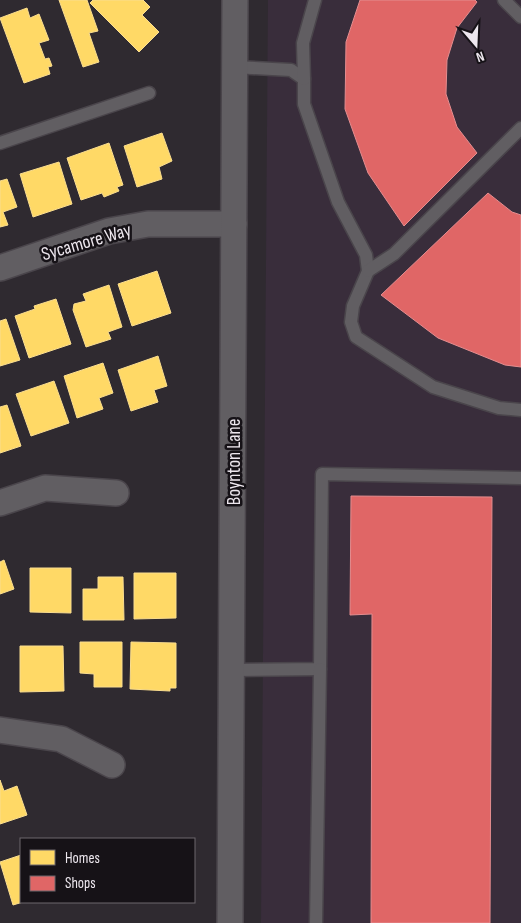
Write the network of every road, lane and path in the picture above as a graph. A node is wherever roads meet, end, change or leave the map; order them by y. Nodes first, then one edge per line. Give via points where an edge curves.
1 (235, 0) edge
2 (315, 0) edge
3 (504, 0) edge
4 (521, 17) edge
5 (235, 67) junction
6 (304, 79) junction
7 (149, 92) dead end
8 (521, 128) edge
9 (0, 143) edge
10 (234, 224) junction
11 (0, 268) edge
12 (368, 271) junction
13 (521, 410) edge
14 (521, 478) edge
15 (116, 493) dead end
16 (0, 503) edge
17 (320, 669) junction
18 (232, 670) junction
19 (0, 730) edge
20 (112, 765) dead end
21 (230, 923) edge
22 (316, 923) edge

1 - 5 street, Boynton Lane
2 - 6 lane via 303,43
3 - 4 lane
5 - 6 lane via 291,70
5 - 10 street, Boynton Lane
6 - 12 lane via 304,104 338,202 366,255
7 - 9 lane
8 - 12 lane via 394,254
10 - 11 street, Sycamore Way via 148,224 109,231
10 - 18 street, Boynton Lane
12 - 13 lane via 353,306 351,322 356,337 433,386 499,408
14 - 17 lane via 322,474
15 - 16 street via 46,488
17 - 18 lane
17 - 22 lane
18 - 21 street, Boynton Lane
19 - 20 street via 61,739

